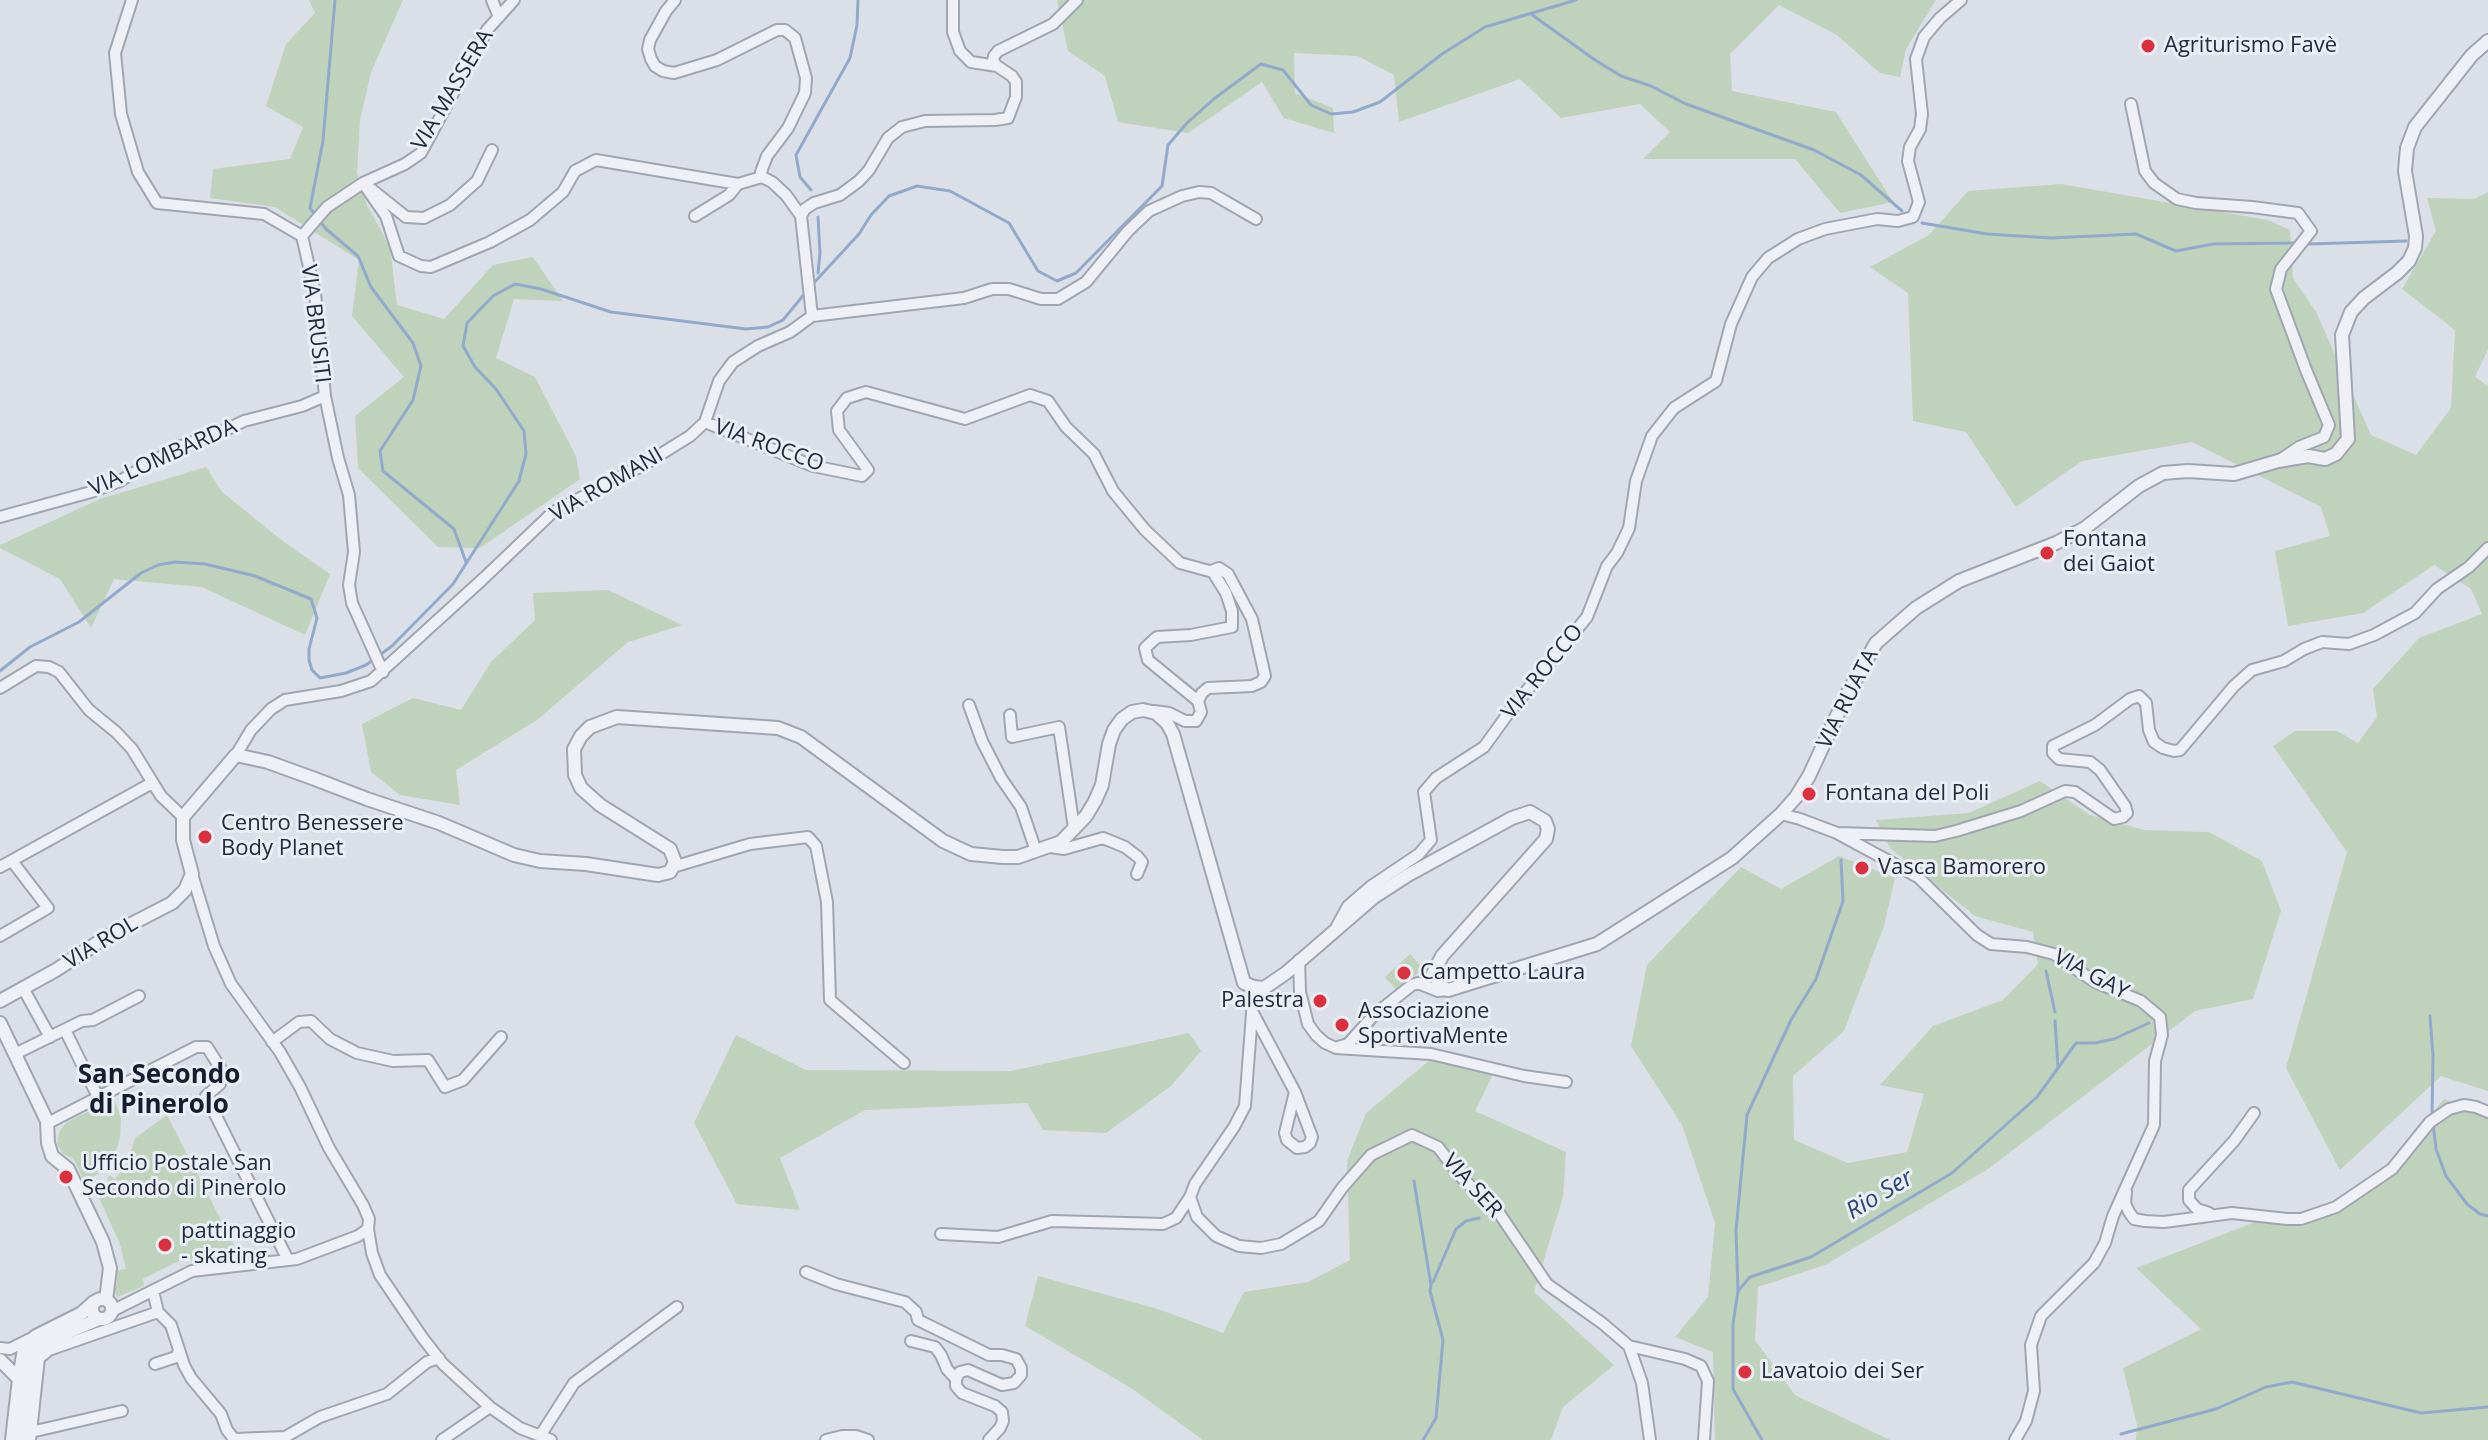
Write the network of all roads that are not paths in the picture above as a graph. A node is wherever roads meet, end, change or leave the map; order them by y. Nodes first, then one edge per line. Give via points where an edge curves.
1 (132, 0) edge
2 (492, 0) edge
3 (514, 0) edge
4 (675, 0) edge
5 (953, 0) edge
6 (1077, 0) edge
7 (1961, 0) edge
8 (499, 17) junction
9 (2488, 41) edge
10 (997, 66) junction
11 (2131, 104) dead end
12 (492, 150) dead end
13 (762, 177) junction
14 (363, 183) junction
15 (738, 184) junction
16 (695, 216) dead end
17 (801, 216) junction
18 (1256, 219) dead end
19 (302, 236) junction
20 (812, 316) junction
21 (325, 396) junction
22 (705, 422) junction
23 (2278, 461) junction
24 (0, 517) edge
25 (2488, 548) edge
26 (1211, 571) junction
27 (382, 670) junction
28 (0, 688) edge
29 (1198, 701) junction
30 (969, 705) dead end
31 (1143, 710) junction
32 (1010, 715) dead end
33 (236, 755) junction
34 (152, 783) junction
35 (1781, 814) junction
36 (183, 817) junction
37 (1074, 828) junction
38 (1837, 833) junction
39 (1050, 847) junction
40 (1036, 851) junction
41 (12, 861) junction
42 (0, 867) edge
43 (673, 867) junction
44 (192, 874) junction
45 (1137, 874) dead end
46 (1336, 927) junction
47 (0, 936) edge
48 (1299, 960) junction
49 (1254, 987) junction
50 (23, 988) junction
51 (1448, 990) junction
52 (139, 996) dead end
53 (0, 1001) edge
54 (1252, 1011) junction
55 (0, 1023) edge
56 (65, 1030) junction
57 (50, 1037) junction
58 (501, 1037) dead end
59 (272, 1042) junction
60 (1336, 1048) junction
61 (15, 1054) junction
62 (904, 1063) dead end
63 (1566, 1082) dead end
64 (1295, 1092) junction
65 (98, 1097) junction
66 (2488, 1112) edge
67 (2254, 1113) dead end
68 (48, 1123) junction
69 (2127, 1190) junction
70 (1190, 1197) junction
71 (2214, 1215) junction
72 (368, 1229) junction
73 (941, 1234) dead end
74 (288, 1260) junction
75 (806, 1272) dead end
76 (153, 1291) junction
77 (104, 1303) junction
78 (677, 1307) dead end
79 (158, 1312) junction
80 (36, 1336) junction
81 (911, 1341) dead end
82 (1629, 1346) junction
83 (0, 1348) edge
84 (179, 1351) junction
85 (439, 1358) junction
86 (0, 1361) edge
87 (155, 1364) dead end
88 (19, 1379) junction
89 (956, 1379) junction
90 (490, 1407) junction
91 (122, 1411) dead end
92 (28, 1437) edge
93 (546, 1438) edge
94 (12, 1440) edge
95 (442, 1440) edge
96 (826, 1440) edge
97 (868, 1440) edge
98 (989, 1440) edge
99 (1650, 1440) edge
100 (1704, 1440) edge
101 (2015, 1440) edge

1 - 19 street, VIA BRUSITI via 115,53 121,114 138,172 157,203 264,214
2 - 8 street, VIA MASSERA
3 - 8 street, VIA MASSERA
4 - 13 street via 648,49 663,71 674,73 717,60 777,30 795,38 805,93 767,156
5 - 10 street via 953,32 960,51 971,62
6 - 10 street via 1053,24 998,51 993,61
7 - 46 street, VIA ROCCO via 1924,37 1916,59 1922,114 1908,161 1919,202 1913,217 1877,219 1798,239 1768,258 1752,277 1731,324 1716,381 1674,408 1652,436 1636,481 1629,528 1587,617 1484,747 1424,792 1431,840 1348,906
8 - 14 street, VIA MASSERA via 421,153
9 - 23 street, VIA RUATA via 2415,127 2407,148 2415,248 2397,273 2351,312 2342,335 2348,439 2325,459
10 - 17 street via 1016,82 1008,118 925,121 902,127 888,138 859,181 840,195 808,206
11 - 23 street, VIA RUATA via 2145,171 2154,183 2177,199 2196,203 2298,213 2311,231 2281,269 2276,289 2329,425 2324,437
12 - 14 street via 477,181 450,205 424,218 406,217
13 - 15 street
13 - 17 street via 786,195
14 - 15 street via 386,216 399,256 431,267 530,220 563,192 575,171 596,160
14 - 19 street, VIA MASSERA via 327,207
15 - 16 street
17 - 20 street
18 - 20 street via 1211,193 1199,192 1149,211 1086,282 1058,299 992,289 964,298
19 - 21 street, VIA BRUSITI via 315,293
20 - 22 street via 733,362 719,381
21 - 24 street, VIA LOMBARDA via 178,447 91,492
21 - 27 street, VIA BRUSITI via 349,495 352,603
22 - 26 street, VIA ROCCO via 813,466 862,476 868,470 839,430 837,411 847,398 866,392 965,419 1030,395 1048,401 1094,454 1113,491 1145,530 1180,563
22 - 27 street, VIA ROMANI via 645,464 552,513
23 - 35 street, VIA RUATA via 2234,474 2163,473 2085,528 1959,581 1916,608 1876,643 1809,776
25 - 38 street via 2415,613 2374,635 2349,644 2322,642 2252,670 2180,750 2154,742 2146,703 2139,696 2053,746 2059,759 2090,762 2100,770 2125,806 2123,817 2114,819 2075,792 2065,791 2021,811 1935,836
26 - 29 street, VIA ROCCO via 1219,568 1228,574 1252,619 1265,676 1252,686 1208,688
26 - 29 street via 1226,593 1232,627 1157,637 1145,648 1148,660
27 - 33 street, VIA ROMANI via 371,681 341,691 278,704 251,730
28 - 34 street via 36,666 59,672 89,710 132,749
29 - 31 street, VIA ROCCO via 1201,712 1196,721
30 - 40 street via 982,741 1021,807
31 - 37 street via 1132,712 1114,730 1099,793
31 - 49 street via 1156,713 1173,734 1240,975
32 - 37 street via 1012,737 1059,727
33 - 36 street
33 - 43 street via 439,823 514,855 658,875
34 - 36 street
34 - 41 street
35 - 38 street, VIA GAY
35 - 51 street, VIA RUATA via 1732,858 1606,940
36 - 44 street
37 - 39 street
38 - 69 street, VIA GAY via 1918,877 1991,944 2054,954 2095,982 2141,1001 2160,1017 2154,1125
39 - 40 street
39 - 45 street via 1064,849 1103,838 1138,857 1142,862
40 - 43 street via 1018,857 971,854 943,841 801,737 778,728 617,717 590,727 574,749 581,788 670,849
41 - 42 street
41 - 47 street via 48,908
43 - 62 street via 750,844 808,837 816,846 827,902 830,1000
44 - 50 street, VIA ROL via 172,903
44 - 59 street via 231,984
46 - 48 street, VIA ROCCO
46 - 51 street, VIA ROCCO via 1408,875 1512,818 1538,815 1548,829 1546,839 1436,966 1433,974
48 - 49 street, VIA ROCCO via 1264,988
48 - 60 street via 1308,1024
49 - 54 street
50 - 53 street, VIA ROL
50 - 57 street
51 - 60 street via 1412,985 1380,1009 1348,1044
52 - 56 street
54 - 64 street
54 - 70 street via 1245,1106
55 - 61 street
56 - 57 street
56 - 65 street
57 - 61 street
58 - 59 street via 463,1080 445,1087 428,1060 393,1061 357,1053 311,1021 299,1022
59 - 72 street via 363,1205
60 - 63 street via 1431,1054
61 - 68 street
64 - 64 street via 1285,1133 1297,1148 1312,1137
65 - 68 street
65 - 74 street via 196,1047 207,1047 221,1069 220,1084 206,1096
66 - 71 street via 2464,1105 2449,1109 2430,1122 2392,1169 2323,1212 2301,1219
67 - 71 street via 2189,1190 2197,1209
68 - 77 street via 52,1156 68,1169 103,1242 110,1268
69 - 71 street via 2125,1203 2134,1219 2164,1222
69 - 101 street, VIA GAY via 2094,1263 2041,1316 2031,1345 2034,1391
70 - 73 street via 1176,1218 1163,1224 1052,1221 998,1237
70 - 82 street, VIA SER via 1197,1217 1216,1236 1239,1246 1281,1244 1319,1221 1371,1155 1412,1135 1438,1147 1499,1213 1547,1284
72 - 74 street
72 - 85 street via 380,1275
74 - 76 street via 192,1271
75 - 89 street via 905,1302 918,1320 989,1355 1016,1359 1021,1368 1014,1383 1002,1385 968,1370
76 - 77 street
76 - 79 street
77 - 80 street
77 - 92 street via 92,1312 99,1319 42,1343 33,1353
78 - 93 street via 574,1383
79 - 84 street via 171,1325
79 - 92 street via 44,1354 37,1365
80 - 83 street via 10,1349
80 - 88 street via 24,1349
81 - 89 street via 935,1347
82 - 99 street via 1642,1383
82 - 100 street, VIA SER via 1701,1366 1708,1381
84 - 85 street via 191,1378 234,1439 285,1437 320,1417 387,1394
84 - 87 street
85 - 90 street
86 - 88 street
88 - 94 street
89 - 98 street via 962,1393 1002,1412 1000,1428
90 - 93 street
90 - 95 street
91 - 92 street
96 - 97 street

